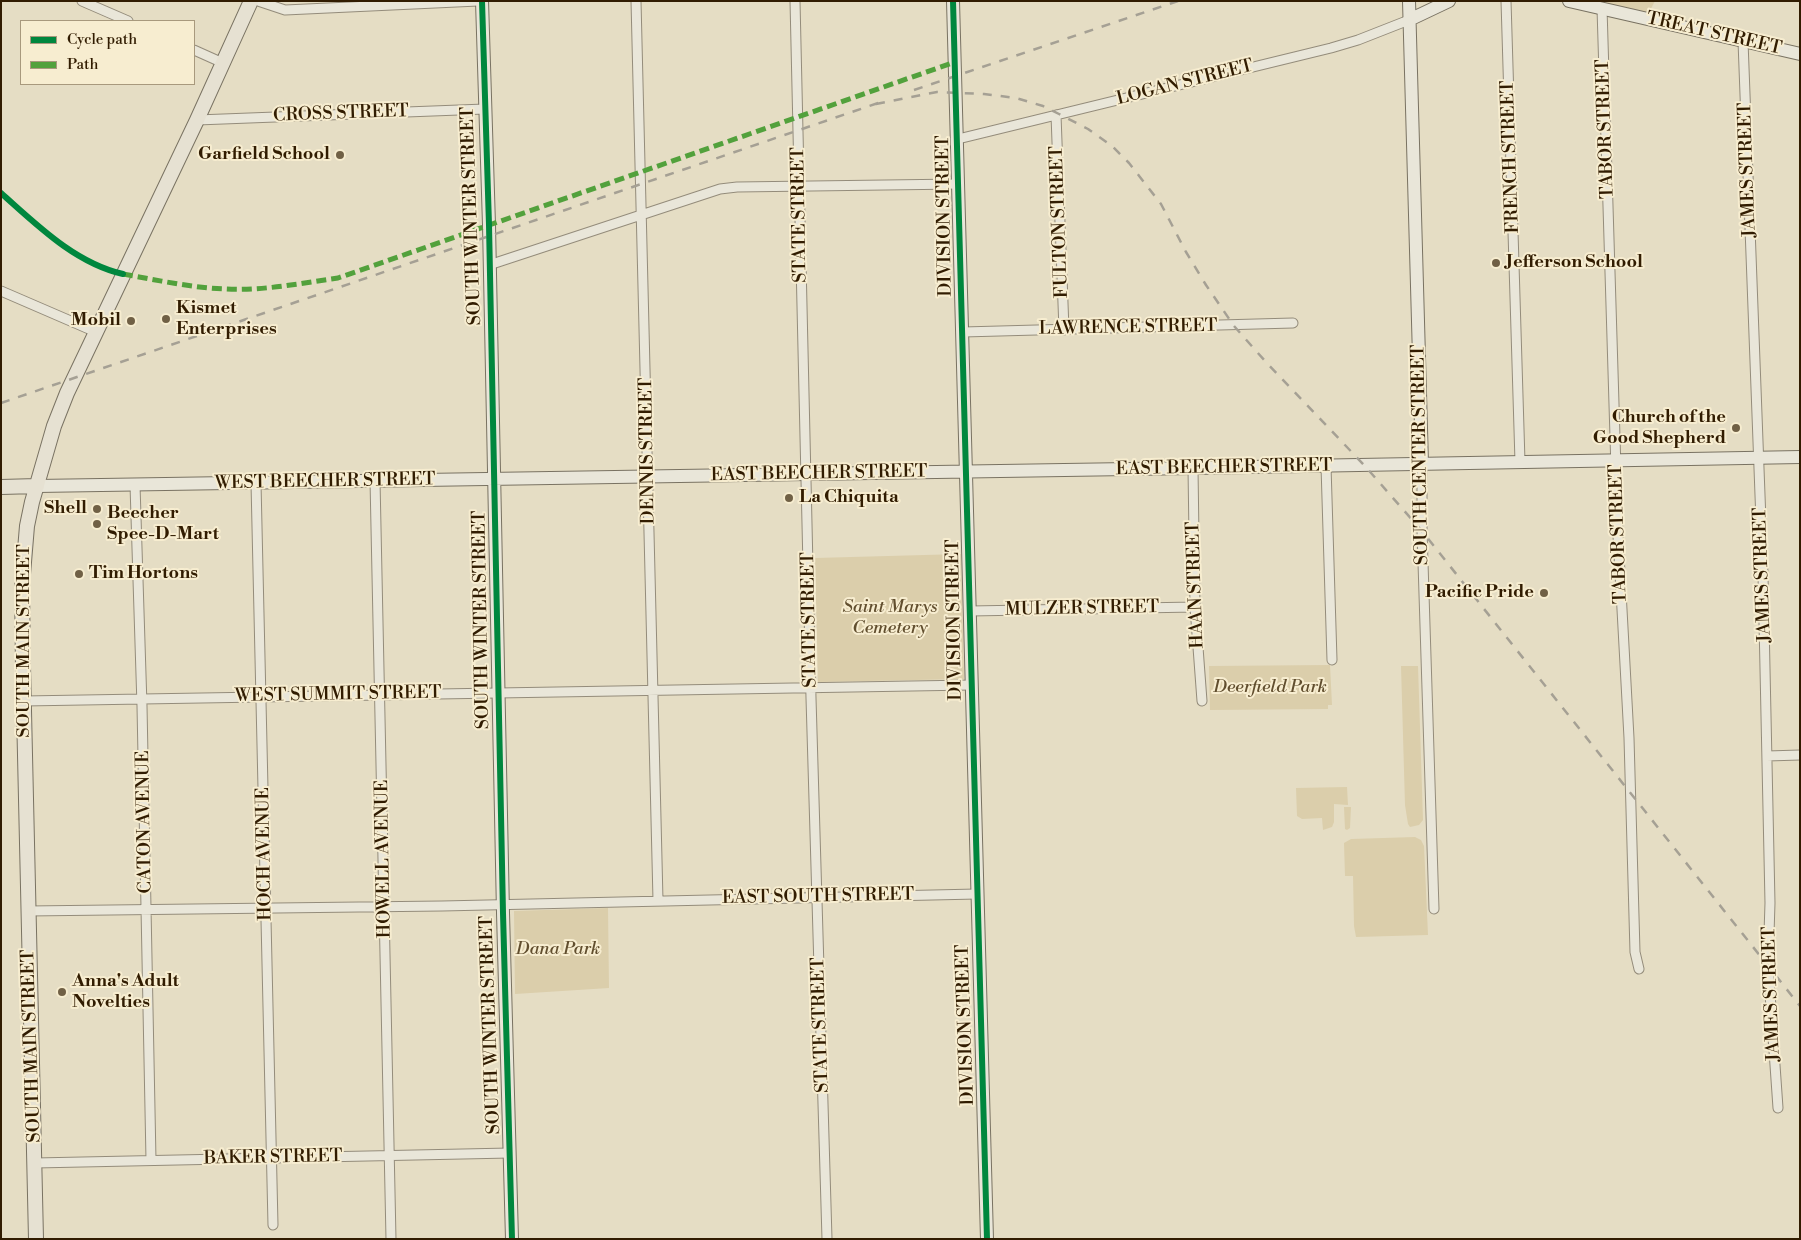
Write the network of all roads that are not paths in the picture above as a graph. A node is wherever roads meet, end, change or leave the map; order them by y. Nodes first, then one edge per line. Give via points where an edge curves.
1 (82, 1) edge
2 (251, 1) edge
3 (258, 1) edge
4 (480, 1) edge
5 (636, 1) edge
6 (796, 1) edge
7 (953, 1) edge
8 (1409, 1) edge
9 (1449, 1) edge
10 (1506, 1) edge
11 (1569, 1) edge
12 (1602, 8) junction
13 (126, 20) edge
14 (1409, 20) junction
15 (1743, 41) junction
16 (195, 50) edge
17 (1800, 54) edge
18 (223, 63) junction
19 (484, 109) junction
20 (1056, 114) junction
21 (197, 120) junction
22 (958, 139) junction
23 (958, 184) junction
24 (799, 187) junction
25 (642, 214) junction
26 (489, 265) junction
27 (1, 291) edge
28 (1293, 323) dead end
29 (1064, 330) junction
30 (96, 332) junction
31 (963, 332) junction
32 (1800, 457) edge
33 (1760, 458) junction
34 (1617, 460) junction
35 (1520, 462) junction
36 (1422, 464) junction
37 (1326, 466) junction
38 (1193, 468) junction
39 (967, 472) junction
40 (806, 474) junction
41 (649, 476) junction
42 (494, 479) junction
43 (375, 480) junction
44 (256, 483) junction
45 (135, 485) junction
46 (37, 486) junction
47 (1, 487) edge
48 (1195, 607) junction
49 (970, 611) junction
50 (1332, 660) dead end
51 (972, 685) junction
52 (811, 688) junction
53 (652, 691) junction
54 (498, 692) junction
55 (380, 695) junction
56 (261, 696) junction
57 (142, 698) junction
58 (24, 701) junction
59 (1202, 701) dead end
60 (1800, 755) edge
61 (1767, 756) junction
62 (977, 894) junction
63 (817, 897) junction
64 (658, 900) junction
65 (503, 904) junction
66 (385, 906) junction
67 (266, 909) junction
68 (1434, 909) dead end
69 (146, 910) junction
70 (28, 911) junction
71 (1639, 969) dead end
72 (1778, 1108) dead end
73 (510, 1153) junction
74 (390, 1155) junction
75 (271, 1157) junction
76 (151, 1160) junction
77 (35, 1163) junction
78 (273, 1225) dead end
79 (36, 1239) edge
80 (391, 1239) edge
81 (512, 1239) edge
82 (827, 1239) edge
83 (987, 1239) edge

1 - 13 street
2 - 18 main road, SOUTH MAIN STREET
3 - 4 street via 284,10 296,10
4 - 19 street, SOUTH WINTER STREET
5 - 25 street, DENNIS STREET
6 - 24 street, STATE STREET
7 - 22 street, DIVISION STREET
8 - 14 street, SOUTH CENTER STREET
9 - 14 street
10 - 35 street, FRENCH STREET
11 - 12 street, TREAT STREET
12 - 15 street, TREAT STREET
12 - 34 street, TABOR STREET
14 - 20 street, LOGAN STREET via 1330,48
14 - 36 street, SOUTH CENTER STREET
15 - 17 street, TREAT STREET
15 - 33 street, JAMES STREET
16 - 18 street
18 - 21 main road, SOUTH MAIN STREET
19 - 21 street, CROSS STREET
19 - 26 street, SOUTH WINTER STREET
20 - 22 street, LOGAN STREET
20 - 29 street, FULTON STREET
21 - 30 main road, SOUTH MAIN STREET
22 - 23 street, DIVISION STREET
23 - 24 street
23 - 31 street, DIVISION STREET
24 - 25 street via 720,189
24 - 40 street, STATE STREET
25 - 26 street
25 - 41 street, DENNIS STREET
26 - 42 street, SOUTH WINTER STREET
27 - 30 street
28 - 29 street, LAWRENCE STREET
29 - 31 street, LAWRENCE STREET
30 - 46 main road, SOUTH MAIN STREET via 60,409
31 - 39 street, DIVISION STREET
32 - 33 street, EAST BEECHER STREET
33 - 34 street, EAST BEECHER STREET
33 - 61 street, JAMES STREET
34 - 35 street, EAST BEECHER STREET
34 - 71 street, TABOR STREET via 1635,952
35 - 36 street, EAST BEECHER STREET
36 - 37 street, EAST BEECHER STREET
36 - 68 street, SOUTH CENTER STREET
37 - 38 street, EAST BEECHER STREET
37 - 50 street
38 - 39 street, EAST BEECHER STREET
38 - 48 street, HAAN STREET
39 - 40 street, EAST BEECHER STREET
39 - 49 street, DIVISION STREET
40 - 41 street, EAST BEECHER STREET
40 - 52 street, STATE STREET
41 - 42 street, WEST BEECHER STREET
41 - 53 street, DENNIS STREET
42 - 43 street, WEST BEECHER STREET
42 - 54 street, SOUTH WINTER STREET
43 - 44 street, WEST BEECHER STREET
43 - 55 street, HOWELL AVENUE
44 - 45 street, WEST BEECHER STREET
44 - 56 street, HOCH AVENUE
45 - 46 street, WEST BEECHER STREET
45 - 57 street, CATON AVENUE
46 - 47 main road, WEST BEECHER STREET
46 - 58 main road, SOUTH MAIN STREET via 27,526 23,569
48 - 49 street, MULZER STREET
48 - 59 street, HAAN STREET
49 - 51 street, DIVISION STREET
51 - 52 street, WEST SUMMIT STREET
51 - 62 street, DIVISION STREET
52 - 53 street, WEST SUMMIT STREET
52 - 63 street, STATE STREET
53 - 54 street, WEST SUMMIT STREET
53 - 64 street, DENNIS STREET
54 - 55 street, WEST SUMMIT STREET
54 - 65 street, SOUTH WINTER STREET
55 - 56 street, WEST SUMMIT STREET
55 - 66 street, HOWELL AVENUE
56 - 57 street, WEST SUMMIT STREET
56 - 67 street, HOCH AVENUE
57 - 58 street, WEST SUMMIT STREET
57 - 69 street, CATON AVENUE
58 - 70 main road, SOUTH MAIN STREET
60 - 61 street
61 - 72 street, JAMES STREET via 1768,965
62 - 63 street, EAST SOUTH STREET
62 - 83 street, DIVISION STREET
63 - 64 street, EAST SOUTH STREET
63 - 82 street, STATE STREET
64 - 65 street, EAST SOUTH STREET
65 - 66 street, EAST SOUTH STREET
65 - 73 street, SOUTH WINTER STREET
66 - 67 street, EAST SOUTH STREET
66 - 74 street, HOWELL AVENUE
67 - 69 street, EAST SOUTH STREET
67 - 75 street, HOCH AVENUE
69 - 70 street, EAST SOUTH STREET
69 - 76 street, CATON AVENUE
70 - 77 main road, SOUTH MAIN STREET
73 - 74 street, BAKER STREET
73 - 81 street, SOUTH WINTER STREET
74 - 75 street, BAKER STREET
74 - 80 street, HOWELL AVENUE
75 - 76 street, BAKER STREET
75 - 78 street, HOCH AVENUE
76 - 77 street, BAKER STREET
77 - 79 main road, SOUTH MAIN STREET

